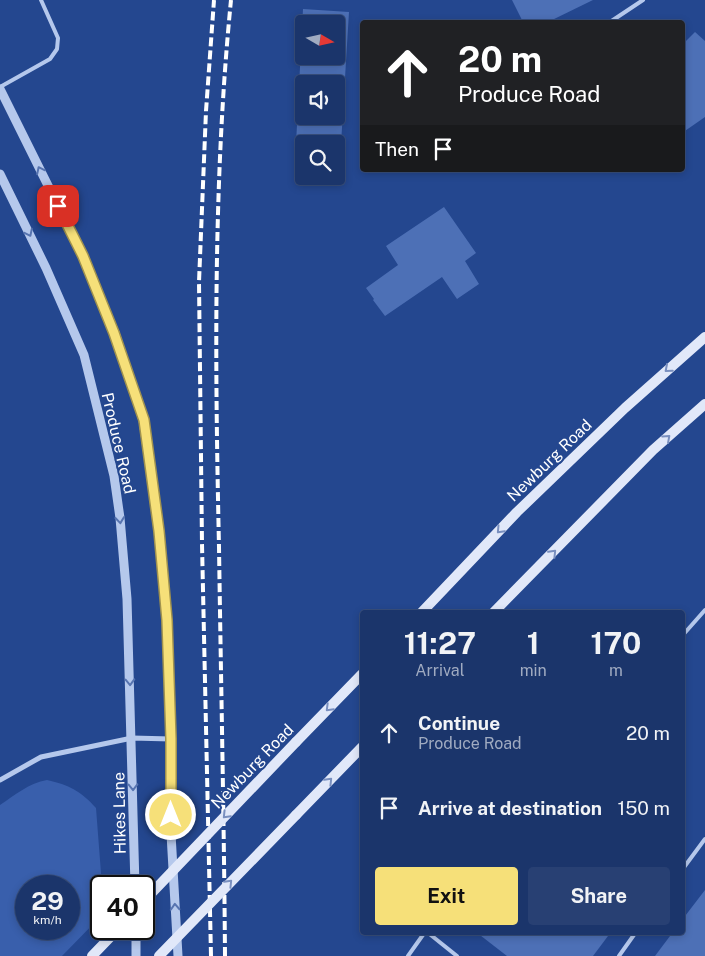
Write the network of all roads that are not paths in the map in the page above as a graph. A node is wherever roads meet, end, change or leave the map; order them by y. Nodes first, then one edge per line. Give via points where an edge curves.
1 (41, 0) edge
2 (643, 0) edge
3 (613, 20) edge
4 (0, 88) edge
5 (0, 174) edge
6 (705, 337) edge
7 (705, 404) edge
8 (424, 610) edge
9 (496, 610) edge
10 (705, 610) edge
11 (685, 633) edge
12 (360, 676) edge
13 (132, 738) junction
14 (171, 739) junction
15 (360, 749) edge
16 (0, 780) edge
17 (705, 839) edge
18 (685, 866) edge
19 (135, 875) edge
20 (155, 889) edge
21 (424, 935) edge
22 (430, 935) edge
23 (634, 935) edge
24 (107, 940) edge
25 (136, 940) edge
26 (92, 956) edge
27 (136, 956) edge
28 (159, 956) edge
29 (178, 956) edge
30 (408, 956) edge
31 (458, 956) edge
32 (619, 956) edge

1 - 4 lane via 58,38 57,48 50,59
2 - 3 lane
14 -> 4 street, Produce Road via 167,620 144,420 83,256
5 -> 13 street, Produce Road via 84,355 114,476 127,599
6 -> 8 main road, Newburg Road via 625,408 517,512
9 -> 7 main road via 653,450
10 - 11 lane
12 -> 20 main road, Newburg Road, bridge
13 - 14 street
13 - 16 street via 41,757
13 -> 19 street, Hikes Lane
29 -> 14 street via 171,834
28 -> 15 main road, bridge
17 - 18 lane
21 - 30 lane
22 - 31 lane
23 - 32 lane
24 - 26 main road
25 - 27 street

